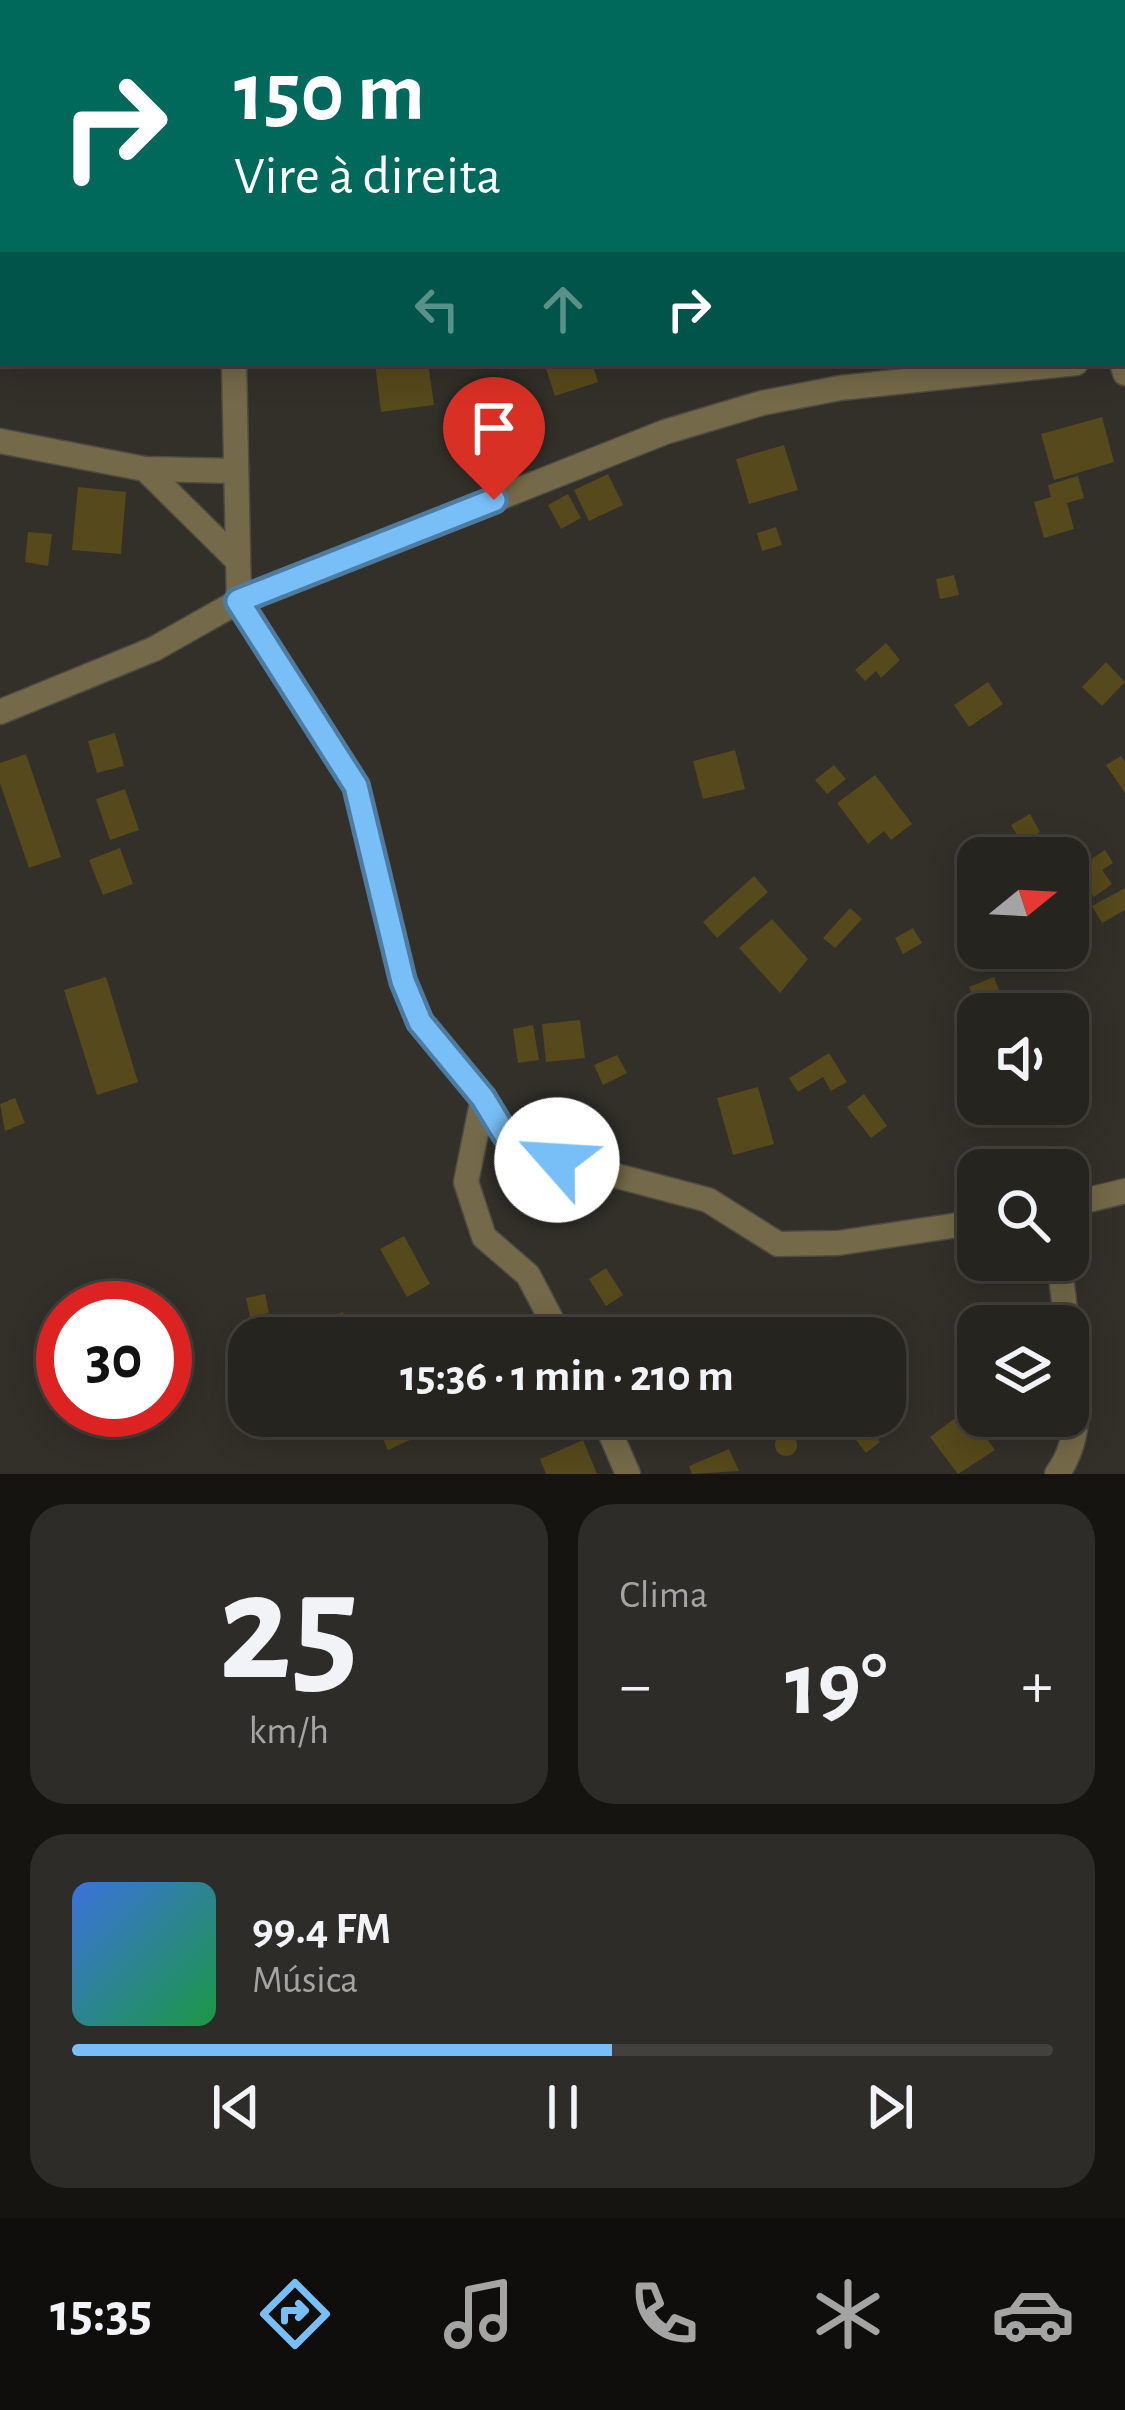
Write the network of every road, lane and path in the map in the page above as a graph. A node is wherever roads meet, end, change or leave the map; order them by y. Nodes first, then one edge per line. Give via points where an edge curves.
1 (234, 366) edge
2 (1048, 366) edge
3 (0, 441) edge
4 (145, 469) junction
5 (236, 471) junction
6 (237, 560) junction
7 (238, 601) junction
8 (0, 712) edge
9 (483, 1098) junction
10 (1125, 1191) edge
11 (1089, 1200) edge
12 (957, 1225) edge
13 (550, 1317) edge
14 (612, 1437) edge
15 (1074, 1437) edge
16 (628, 1474) edge
17 (1057, 1474) edge

1 - 5 street
2 - 7 street via 762,403 665,432
3 - 4 street
4 - 5 street
4 - 6 street
5 - 6 street
6 - 7 street
7 - 8 street via 154,649
7 - 9 street via 356,786 403,981 420,1022
9 - 12 street via 514,1149 708,1199 778,1244
9 - 13 street via 466,1182 484,1237 528,1275
10 - 11 street
14 - 16 street
15 - 17 street

